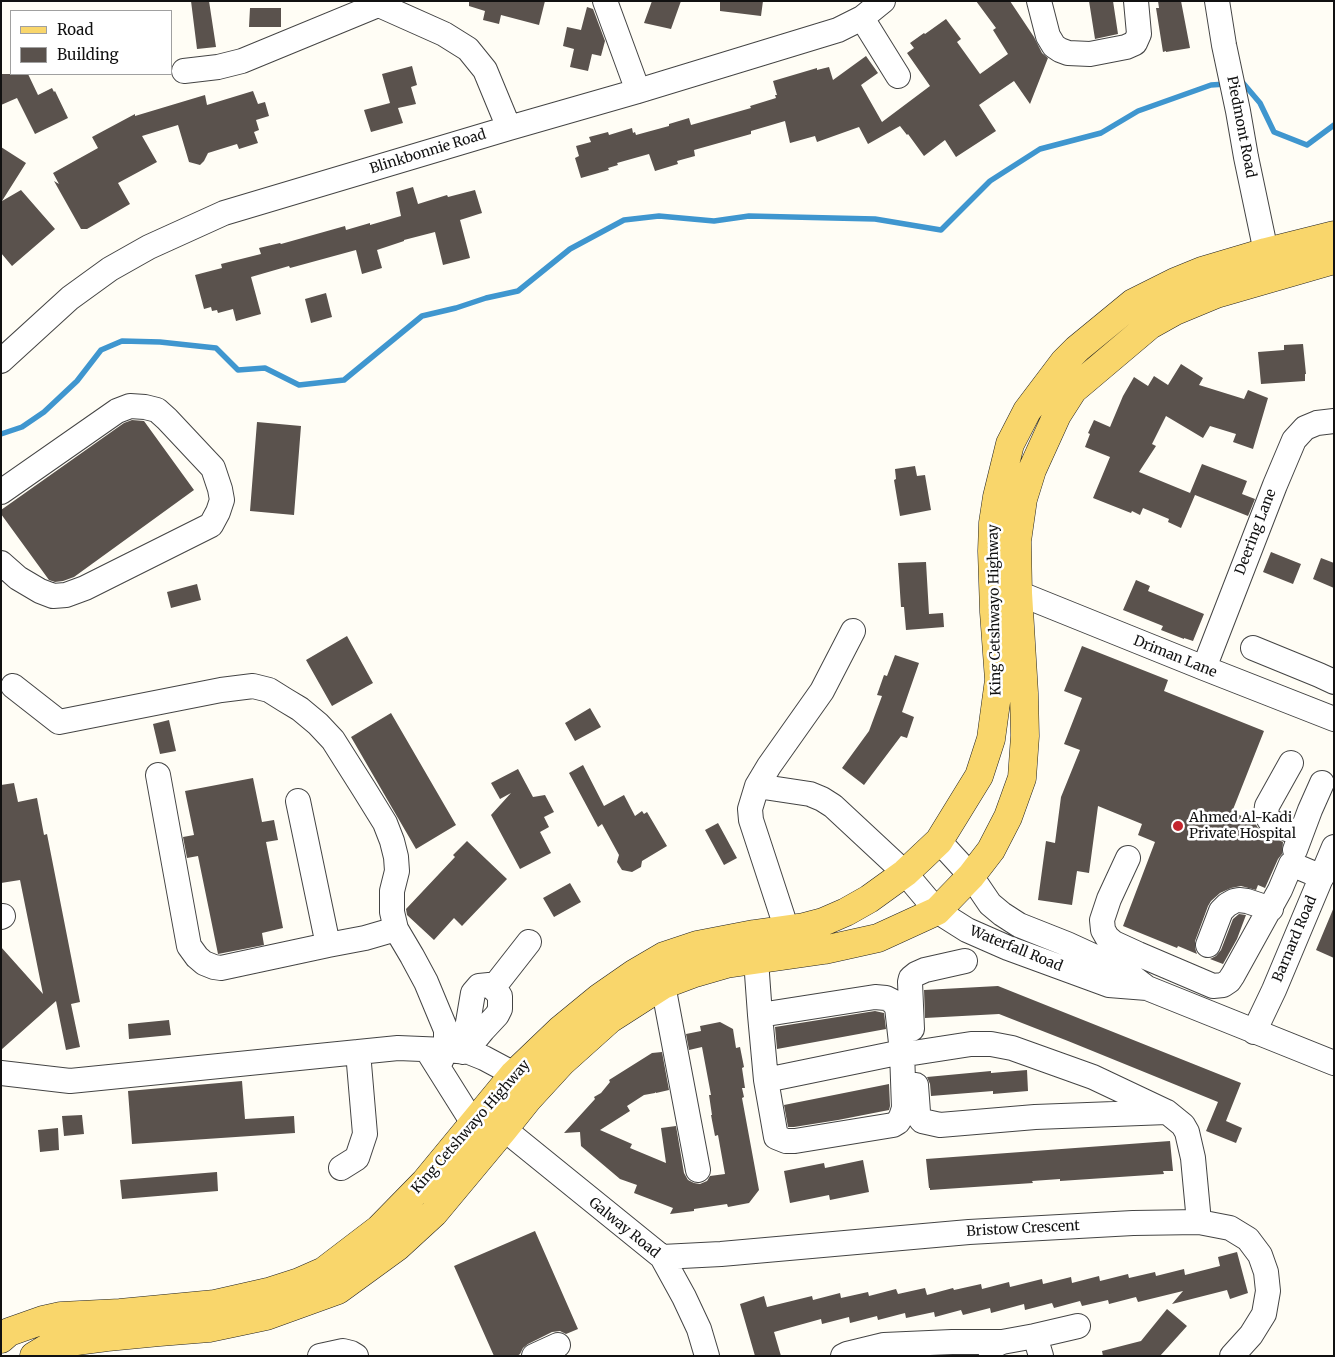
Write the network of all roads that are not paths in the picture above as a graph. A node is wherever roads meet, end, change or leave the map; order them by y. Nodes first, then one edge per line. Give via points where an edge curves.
1 (605, 1) edge
2 (883, 1) edge
3 (1039, 1) edge
4 (1136, 1) edge
5 (1217, 1) edge
6 (374, 3) edge
7 (862, 18) junction
8 (184, 71) dead end
9 (898, 76) dead end
10 (638, 91) junction
11 (509, 128) junction
12 (1334, 235) edge
13 (1266, 252) junction
14 (1334, 260) edge
15 (1, 361) edge
16 (1334, 421) edge
17 (1, 492) edge
18 (1, 564) edge
19 (1018, 593) junction
20 (852, 631) dead end
21 (1253, 648) dead end
22 (1204, 668) junction
23 (1334, 682) edge
24 (13, 686) dead end
25 (1334, 719) edge
26 (1291, 763) dead end
27 (158, 775) dead end
28 (1322, 783) dead end
29 (757, 786) junction
30 (298, 801) dead end
31 (1300, 835) junction
32 (939, 842) junction
33 (1334, 847) edge
34 (1128, 858) dead end
35 (1291, 864) junction
36 (905, 873) junction
37 (971, 876) junction
38 (1322, 877) junction
39 (1270, 909) junction
40 (937, 911) junction
41 (396, 929) junction
42 (787, 930) junction
43 (529, 942) dead end
44 (1208, 945) dead end
45 (328, 946) junction
46 (756, 960) junction
47 (965, 961) dead end
48 (663, 986) junction
49 (1147, 988) junction
50 (760, 1015) junction
51 (1254, 1032) junction
52 (358, 1052) junction
53 (907, 1052) junction
54 (449, 1054) junction
55 (1334, 1063) edge
56 (1, 1073) edge
57 (514, 1074) junction
58 (766, 1080) junction
59 (1167, 1112) junction
60 (474, 1123) junction
61 (504, 1129) junction
62 (342, 1168) dead end
63 (698, 1170) dead end
64 (1199, 1222) junction
65 (662, 1257) junction
66 (1078, 1326) dead end
67 (4, 1334) edge
68 (1002, 1342) junction
69 (558, 1345) dead end
70 (1038, 1346) edge
71 (34, 1356) edge
72 (320, 1356) edge
73 (356, 1356) edge
74 (534, 1356) edge
75 (707, 1356) edge
76 (843, 1356) edge
77 (965, 1356) edge
78 (1232, 1356) edge

1 - 10 street
2 - 7 street, Blinkbonnie Road
3 - 4 street via 1048,36 1054,46 1068,53 1090,54 1134,43 1139,34
5 - 13 street, Piedmont Road
6 - 8 street via 242,61
6 - 11 street via 444,34 468,49 485,70
7 - 9 street
7 - 10 street, Blinkbonnie Road via 838,30
10 - 11 street, Blinkbonnie Road
11 - 15 street, Blinkbonnie Road via 224,213 110,269 70,298
12 - 13 main road, King Cetshwayo Highway
13 - 32 main road, King Cetshwayo Highway via 1202,271 1133,303 1064,362 1027,411 1010,444 992,523 999,680 991,739 979,776
14 - 19 main road, King Cetshwayo Highway via 1216,294 1175,311 1150,325 1074,390 1043,443 1023,499 1017,541
16 - 22 street, Deering Lane via 1305,428 1294,440
17 - 18 street via 117,411 130,406 157,410 167,419 213,468 222,500 211,525 66,595 53,596 40,591
19 - 22 street, Driman Lane
19 - 37 main road, King Cetshwayo Highway via 1025,728 1022,778 1008,817 991,850
20 - 29 street via 822,691
21 - 23 street
22 - 25 street, Driman Lane
24 - 41 street via 59,722 253,686 268,690 300,709 333,740 392,841 397,871 392,891
26 - 31 street via 1267,806 1266,814 1270,821
27 - 45 street via 190,946 197,957 204,963 221,968
28 - 31 street
29 - 36 street, Waterfall Road via 810,794 822,799
29 - 42 street via 750,809 751,820
30 - 45 street
31 - 35 street
32 - 36 main road, King Cetshwayo Highway
32 - 37 street, Waterfall Road
33 - 38 street, Barnard Road
34 - 39 street via 1102,920 1107,937 1114,943 1213,986 1229,981
35 - 38 street
35 - 39 street
36 - 40 street, Waterfall Road
36 - 42 main road, King Cetshwayo Highway via 846,912 823,922
37 - 40 main road, King Cetshwayo Highway
37 - 49 street, Waterfall Road via 990,904 1019,925 1115,966
38 - 51 street, Barnard Road
39 - 44 street via 1239,900 1227,904 1221,911
40 - 46 main road, King Cetshwayo Highway via 878,938
40 - 49 street, Waterfall Road via 987,939 1072,972 1108,985
41 - 45 street
41 - 54 street via 438,1009 446,1030
42 - 57 main road, King Cetshwayo Highway via 697,944 664,956 598,998
43 - 54 street via 493,988 490,985 479,986 473,993
46 - 48 main road, King Cetshwayo Highway via 726,964
46 - 50 street
47 - 53 street via 925,970 911,978
48 - 61 main road, King Cetshwayo Highway via 610,1018 562,1062
48 - 63 street
49 - 51 street, Waterfall Road
50 - 53 street via 886,998 897,1007
50 - 58 street
51 - 55 street, Waterfall Road
52 - 54 street via 398,1048
52 - 56 street via 70,1081
52 - 62 street via 365,1134 357,1158
53 - 58 street
53 - 58 street via 904,1108 898,1122 893,1125 795,1141 779,1139 775,1133
53 - 59 street via 971,1044 1012,1048 1093,1077
53 - 59 street via 918,1112 922,1121 932,1124 1035,1116
54 - 57 street via 484,1058
54 - 60 street
57 - 60 main road, King Cetshwayo Highway
59 - 64 street via 1186,1132
60 - 67 main road, King Cetshwayo Highway via 425,1182 379,1229 324,1271 268,1292 215,1304 61,1316
61 - 65 street, Galway Road
61 - 71 main road, King Cetshwayo Highway via 434,1212 397,1247 338,1290 266,1316 209,1328 54,1344
64 - 65 street, Bristow Crescent via 969,1232
64 - 78 street, Bristow Crescent via 1230,1228 1248,1239 1260,1255 1266,1272 1268,1290 1264,1314
65 - 75 street, Galway Road via 699,1329
66 - 70 street
68 - 70 street
68 - 76 street via 884,1345
68 - 77 street
69 - 74 street
72 - 73 street via 343,1351

